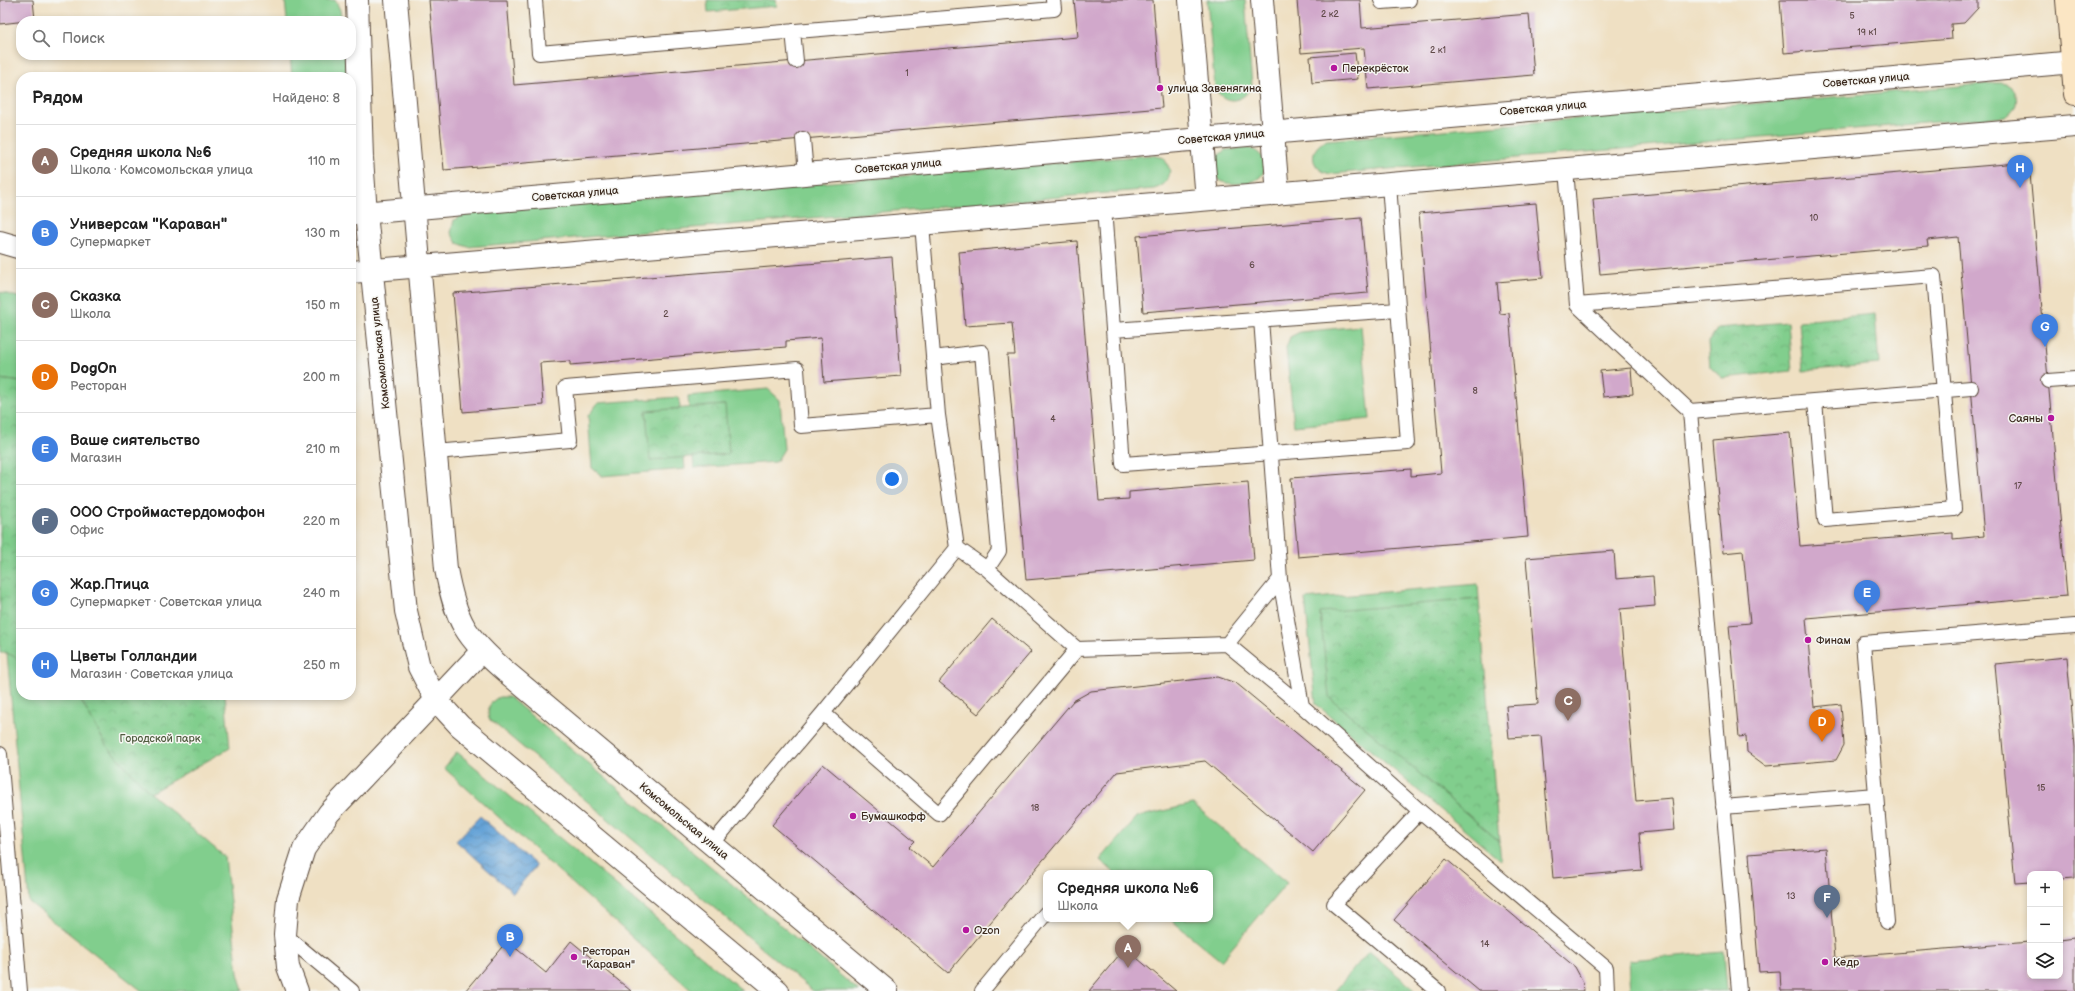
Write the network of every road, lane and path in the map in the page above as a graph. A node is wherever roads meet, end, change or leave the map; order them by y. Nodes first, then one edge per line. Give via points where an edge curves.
1 (357, 0) edge
2 (396, 0) edge
3 (535, 0) edge
4 (1053, 0) edge
5 (1190, 0) edge
6 (1262, 0) edge
7 (1381, 0) edge
8 (1409, 0) edge
9 (2067, 0) edge
10 (793, 31) junction
11 (796, 61) dead end
12 (2074, 62) edge
13 (2075, 94) edge
14 (2075, 126) edge
15 (1273, 133) junction
16 (802, 139) dead end
17 (1202, 139) junction
18 (1566, 169) junction
19 (806, 174) junction
20 (1389, 184) junction
21 (1278, 194) junction
22 (1207, 200) junction
23 (414, 208) junction
24 (1104, 208) junction
25 (359, 213) edge
26 (922, 224) junction
27 (0, 242) edge
28 (16, 247) edge
29 (420, 266) junction
30 (372, 270) junction
31 (356, 272) edge
32 (1577, 305) junction
33 (1398, 310) junction
34 (1261, 319) junction
35 (1113, 330) junction
36 (934, 358) junction
37 (2075, 379) edge
38 (2048, 381) dead end
39 (1971, 388) dead end
40 (1944, 390) junction
41 (1815, 401) junction
42 (1690, 411) junction
43 (938, 415) junction
44 (436, 452) junction
45 (1270, 453) junction
46 (956, 548) junction
47 (987, 569) junction
48 (1280, 579) junction
49 (2075, 626) edge
50 (1227, 644) junction
51 (1077, 649) junction
52 (482, 650) junction
53 (436, 700) junction
54 (1302, 706) junction
55 (823, 713) junction
56 (0, 754) edge
57 (1876, 795) junction
58 (1723, 808) junction
59 (1420, 811) junction
60 (712, 844) junction
61 (1043, 917) edge
62 (1886, 922) dead end
63 (285, 935) junction
64 (20, 991) edge
65 (297, 991) edge
66 (352, 991) edge
67 (778, 991) edge
68 (887, 991) edge
69 (982, 991) edge
70 (1438, 991) edge
71 (1607, 991) edge
72 (1739, 991) edge

1 - 25 street, Комсомольская улица via 362,158
2 - 23 street, Комсомольская улица
3 - 10 lane via 539,53
4 - 10 lane via 1054,9
5 - 17 street
6 - 15 street
7 - 8 lane
9 - 12 main road
10 - 11 lane
12 - 13 main road
12 - 15 street, Советская улица
14 - 18 street
15 - 17 street, Советская улица
15 - 21 street
16 - 19 lane
17 - 19 street, Советская улица
17 - 22 street
18 - 20 street
18 - 32 lane
19 - 23 street, Советская улица
20 - 21 street
20 - 33 lane
21 - 22 street
22 - 24 street
23 - 25 street, Советская улица
23 - 29 street, Комсомольская улица
24 - 26 street
24 - 35 lane
25 - 30 street, Комсомольская улица
26 - 29 street
26 - 36 lane
27 - 28 street
29 - 30 street
29 - 44 street, Комсомольская улица
30 - 31 street
30 - 53 street, Комсомольская улица via 406,611 419,667
32 - 40 lane via 1934,276
32 - 42 lane
33 - 34 lane
33 - 45 lane via 1408,443
34 - 35 lane
34 - 45 lane
35 - 45 lane via 1123,464
36 - 43 lane
36 - 47 lane via 982,352 999,551
37 - 38 lane
39 - 40 lane
40 - 41 lane
40 - 41 lane via 1954,509 1855,518 1825,520
41 - 42 lane
42 - 58 lane
43 - 44 lane via 801,426 797,369 565,388 570,440
43 - 46 lane
44 - 52 street, Комсомольская улица via 446,569 452,599 463,627
45 - 48 lane
46 - 47 lane
46 - 55 lane
47 - 51 lane
48 - 50 lane
48 - 54 lane
49 - 57 lane via 1863,643
50 - 51 lane
50 - 54 lane
51 - 55 lane via 939,814
52 - 53 street
52 - 60 street, Комсомольская улица
53 - 63 street via 329,813 304,849 288,899
53 - 67 street, Комсомольская улица via 460,726
54 - 59 lane
55 - 60 lane
56 - 64 lane
57 - 58 lane
57 - 62 lane
58 - 72 lane
59 - 70 lane via 1334,904
59 - 71 lane via 1606,968
60 - 68 street, Комсомольская улица
61 - 69 lane
63 - 65 street via 288,967
63 - 66 lane

